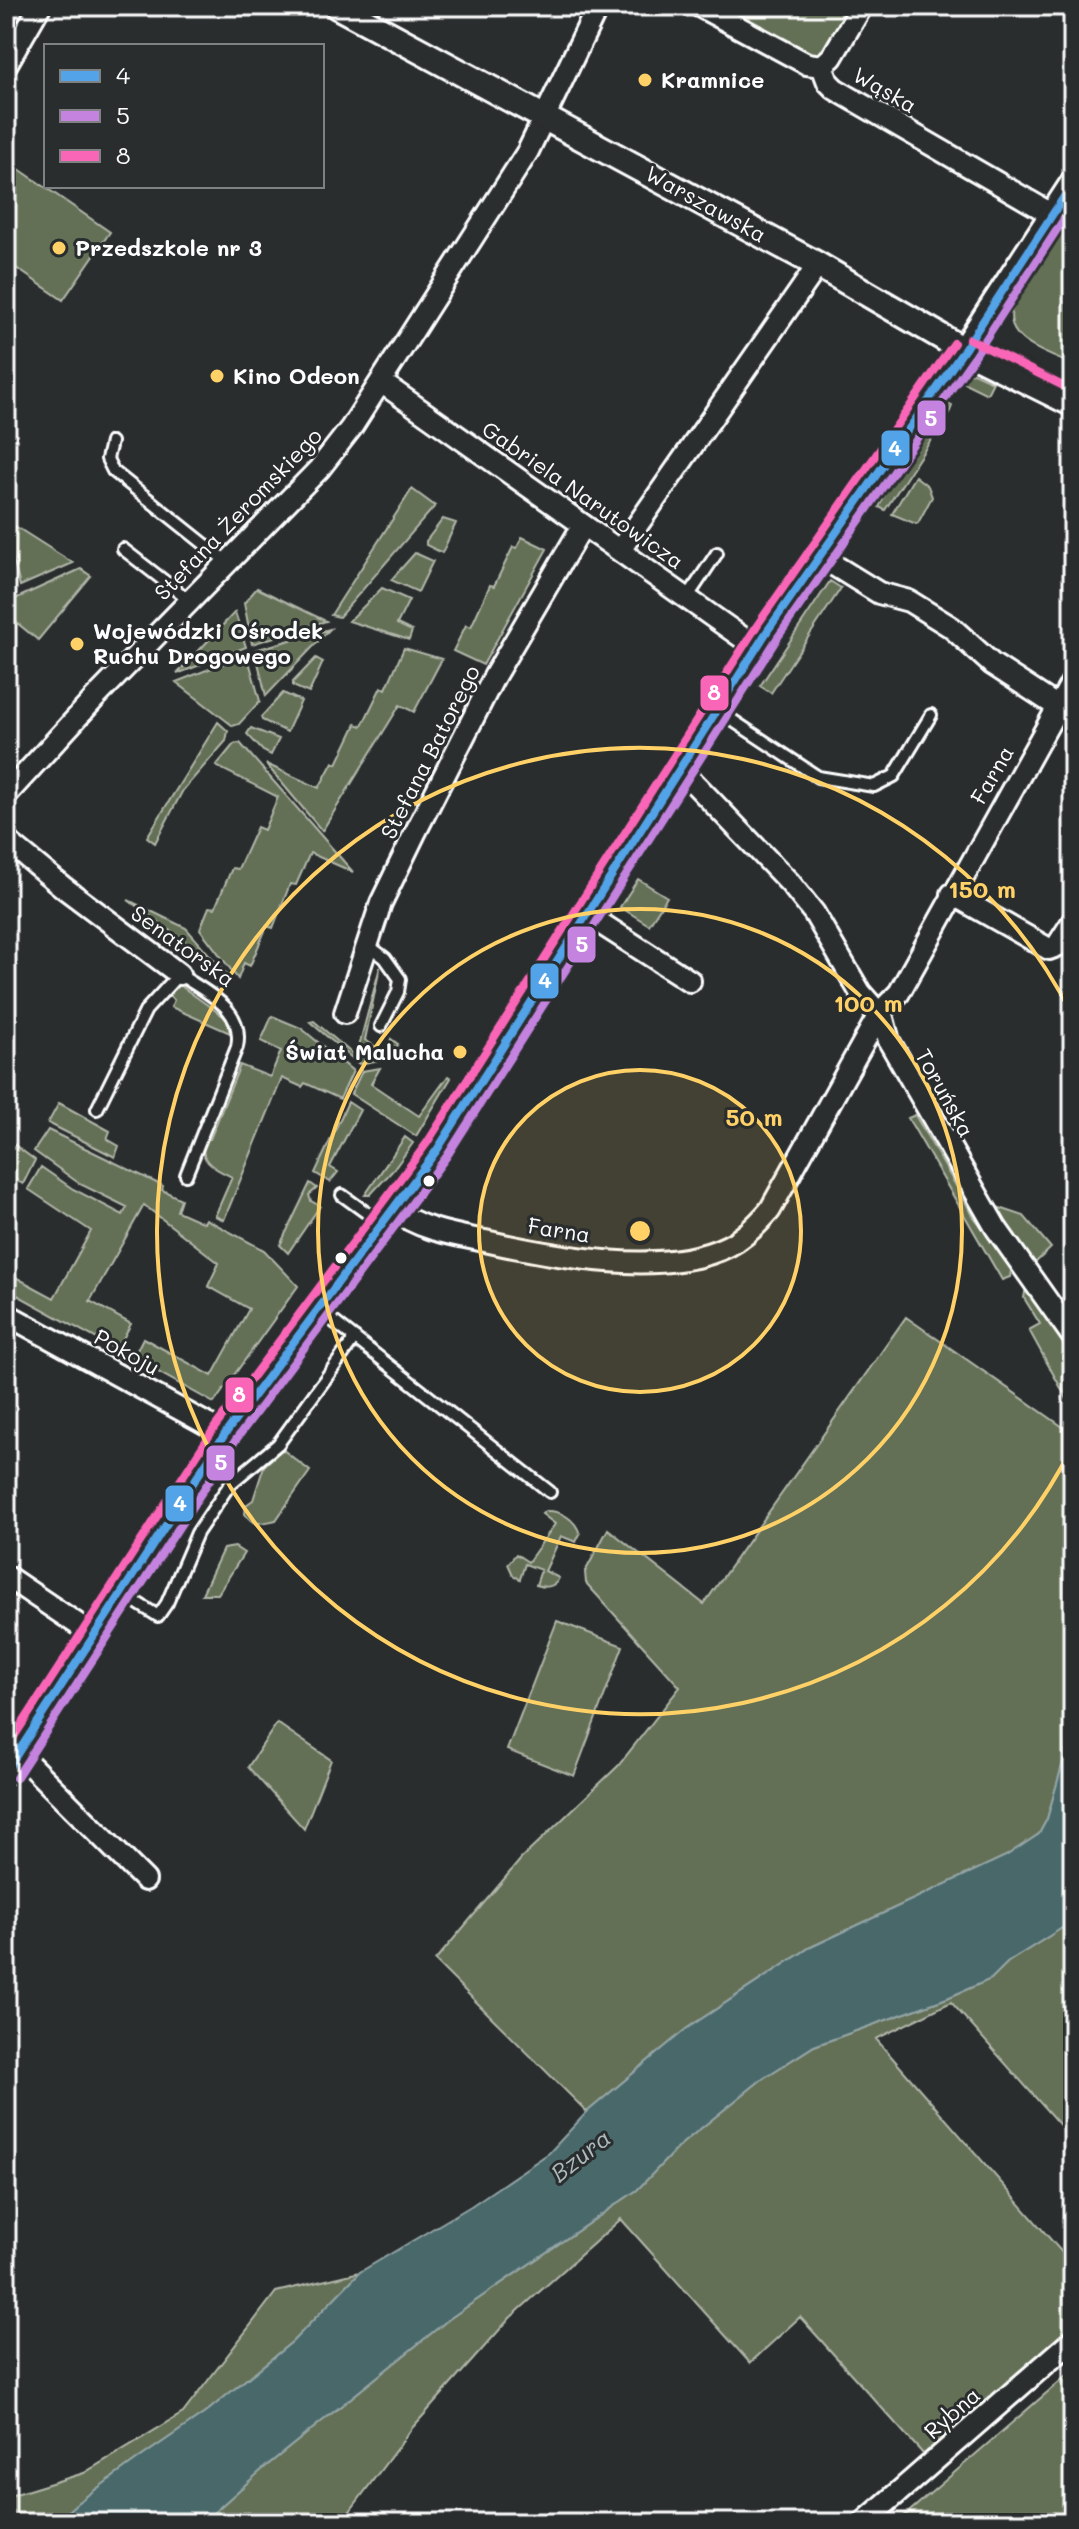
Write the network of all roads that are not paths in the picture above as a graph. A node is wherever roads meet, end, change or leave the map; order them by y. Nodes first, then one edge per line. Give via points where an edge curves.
1 (40, 6) edge
2 (337, 6) edge
3 (598, 6) edge
4 (699, 6) edge
5 (862, 6) edge
6 (6, 65) edge
7 (822, 66) junction
8 (546, 118) junction
9 (1073, 183) edge
10 (1053, 215) junction
11 (818, 265) junction
12 (964, 350) junction
13 (381, 382) junction
14 (1073, 404) edge
15 (111, 442) dead end
16 (583, 525) junction
17 (123, 549) dead end
18 (620, 550) junction
19 (717, 553) dead end
20 (819, 556) junction
21 (227, 562) junction
22 (687, 598) junction
23 (190, 601) junction
24 (757, 648) junction
25 (1073, 680) edge
26 (1058, 707) junction
27 (717, 710) junction
28 (931, 715) dead end
29 (679, 772) junction
30 (6, 795) edge
31 (6, 840) edge
32 (952, 894) junction
33 (586, 914) junction
34 (1073, 921) edge
35 (368, 945) junction
36 (179, 974) junction
37 (690, 981) dead end
38 (881, 1011) junction
39 (345, 1013) dead end
40 (381, 1026) dead end
41 (97, 1109) dead end
42 (186, 1175) dead end
43 (342, 1195) dead end
44 (387, 1216) junction
45 (317, 1309) junction
46 (6, 1314) edge
47 (1073, 1337) edge
48 (355, 1338) junction
49 (225, 1434) junction
50 (550, 1492) dead end
51 (6, 1576) edge
52 (122, 1594) junction
53 (95, 1636) junction
54 (12, 1762) edge
55 (145, 1880) dead end
56 (1073, 2340) edge
57 (863, 2523) edge

1 - 6 street
2 - 8 street, Warszawska
3 - 8 street, Stefana Żeromskiego
4 - 7 street, Wąska via 807,64
5 - 7 street
7 - 10 street, Wąska via 835,89
8 - 11 street, Warszawska
8 - 13 street, Stefana Żeromskiego
9 - 10 street
10 - 12 street
11 - 12 street, Warszawska
11 - 18 street
12 - 14 street, Warszawska
12 - 20 street
13 - 16 street, Gabriela Narutowicza
13 - 21 street, Stefana Żeromskiego via 319,469
15 - 21 lane via 108,466
16 - 18 street, Gabriela Narutowicza
16 - 35 street, Stefana Batorego via 495,675 381,903
17 - 23 lane
18 - 22 street, Gabriela Narutowicza
19 - 22 lane
20 - 24 street
20 - 26 street via 879,593 909,601 951,627 992,664
21 - 23 street, Stefana Żeromskiego
22 - 24 street, Gabriela Narutowicza
23 - 30 street, Stefana Żeromskiego
24 - 27 street
25 - 26 street, Farna
26 - 32 street, Farna
27 - 28 lane via 818,777 874,786 894,776
27 - 29 street
29 - 33 street
29 - 38 street, Toruńska via 790,883 860,992
31 - 36 street, Senatorska
32 - 34 street via 1049,949 1057,946
32 - 38 street, Farna via 899,993
33 - 37 street
33 - 44 street via 437,1150
35 - 39 street, Stefana Batorego
35 - 40 lane via 400,979
36 - 41 lane via 146,1010
36 - 42 lane, Senatorska via 233,1012 239,1036
38 - 44 street, Farna via 770,1210 727,1247 657,1261 573,1258
38 - 47 street, Toruńska via 889,1041 944,1141 996,1228
43 - 44 lane
44 - 45 street
45 - 48 lane
45 - 49 street
46 - 49 street, Pokoju
48 - 50 lane
48 - 52 lane via 278,1444 230,1484 197,1533 158,1616
49 - 52 street
51 - 53 street
52 - 53 street
53 - 54 street
54 - 55 street
56 - 57 street, Rybna

